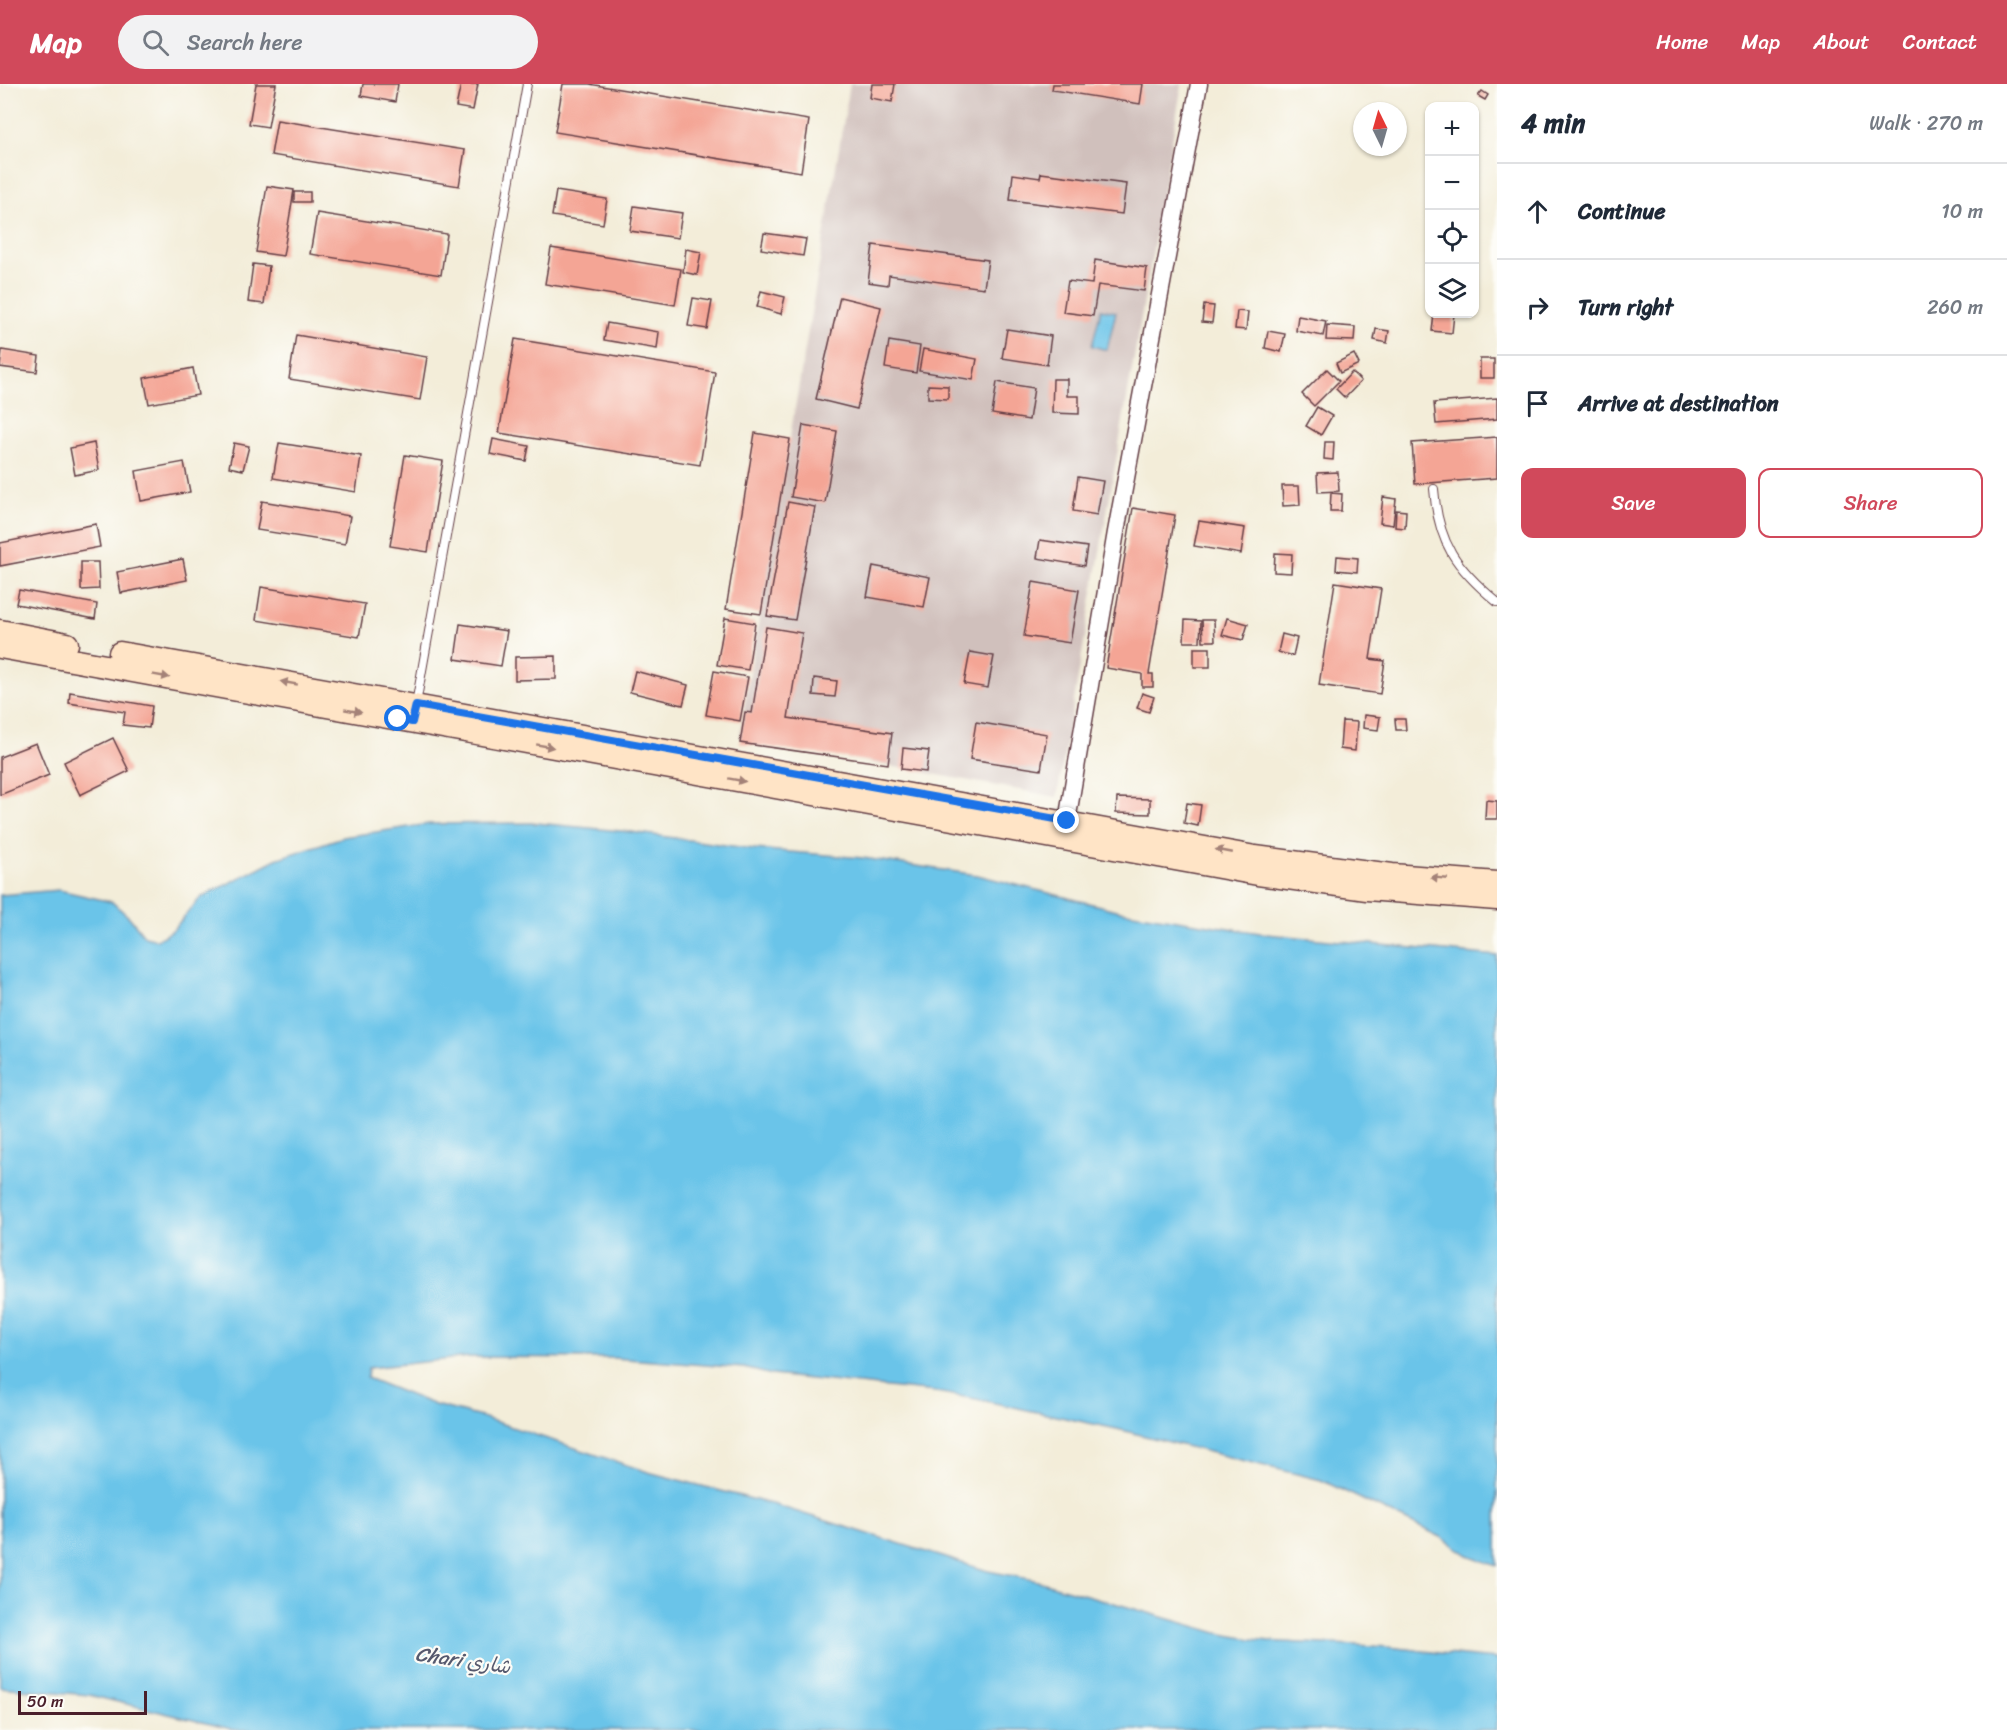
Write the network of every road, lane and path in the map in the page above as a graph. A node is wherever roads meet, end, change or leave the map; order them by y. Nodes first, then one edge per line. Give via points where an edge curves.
1 (527, 84) edge
2 (1199, 84) edge
3 (1434, 489) dead end
4 (1497, 602) edge
5 (0, 631) edge
6 (0, 647) edge
7 (414, 713) junction
8 (1065, 830) junction
9 (1497, 883) edge
10 (1497, 899) edge

1 - 7 lane
2 - 8 street
3 - 4 lane via 1439,529 1448,549 1467,574
7 -> 5 main road
6 -> 7 main road
7 - 8 main road
9 -> 8 main road via 1392,875
8 - 10 main road via 1258,874 1367,889

